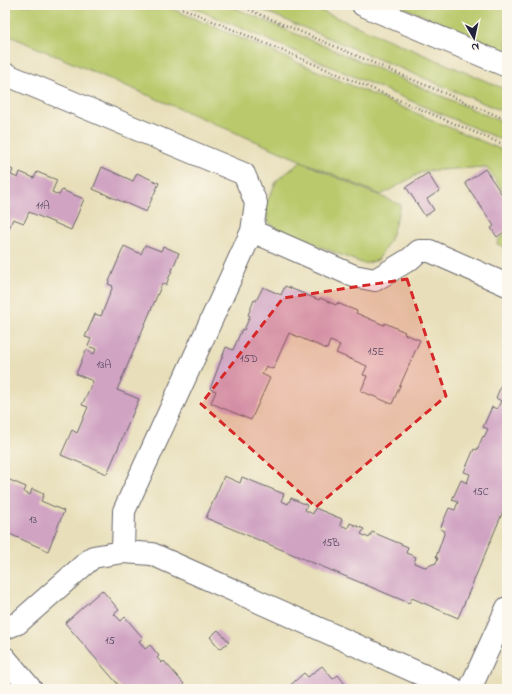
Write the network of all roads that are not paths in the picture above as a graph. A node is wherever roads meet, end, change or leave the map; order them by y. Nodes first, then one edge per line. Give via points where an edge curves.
1 (363, 5) edge
2 (507, 66) edge
3 (5, 74) edge
4 (252, 231) junction
5 (507, 285) edge
6 (124, 552) junction
7 (507, 608) edge
8 (5, 628) edge
9 (5, 658) edge
10 (31, 689) edge
11 (454, 689) edge
12 (470, 689) edge

1 - 2 street
3 - 4 street via 244,174 256,203
4 - 5 street via 354,276 375,280 419,251 430,251
4 - 6 street via 124,511
6 - 8 street via 93,556 18,623
6 - 11 street via 152,554
7 - 12 street
9 - 10 street

